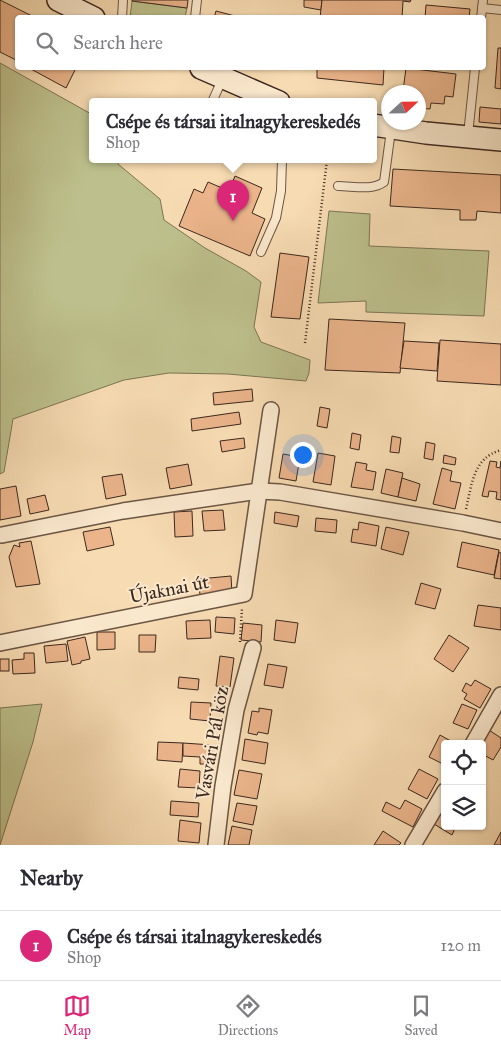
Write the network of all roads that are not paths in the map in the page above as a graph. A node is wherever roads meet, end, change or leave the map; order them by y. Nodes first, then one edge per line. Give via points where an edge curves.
1 (58, 0) edge
2 (123, 0) edge
3 (197, 0) edge
4 (483, 4) edge
5 (501, 10) edge
6 (88, 15) edge
7 (122, 15) edge
8 (195, 15) edge
9 (205, 70) edge
10 (475, 70) edge
11 (223, 78) junction
12 (214, 98) edge
13 (269, 98) edge
14 (382, 130) edge
15 (408, 130) edge
16 (467, 137) junction
17 (501, 140) edge
18 (282, 163) edge
19 (338, 186) dead end
20 (261, 252) dead end
21 (272, 410) dead end
22 (258, 491) junction
23 (501, 531) edge
24 (2, 535) dead end
25 (0, 643) edge
26 (253, 648) road end
27 (501, 695) edge
28 (475, 740) edge
29 (441, 798) edge
30 (216, 845) edge
31 (414, 845) edge

1 - 6 main road
2 - 7 lane
3 - 8 lane
4 - 5 lane
9 - 11 main road
10 - 16 lane
11 - 12 lane
11 - 13 main road
14 - 19 lane via 384,182 372,187
15 - 16 main road
16 - 17 main road
18 - 20 lane via 282,190 276,218
21 - 22 street
22 - 23 street via 280,492
22 - 24 street via 122,511
22 - 25 street, Újaknai út via 244,594
26 - 30 street, Vasvári Pál köz via 236,710
27 - 28 street
29 - 31 street

